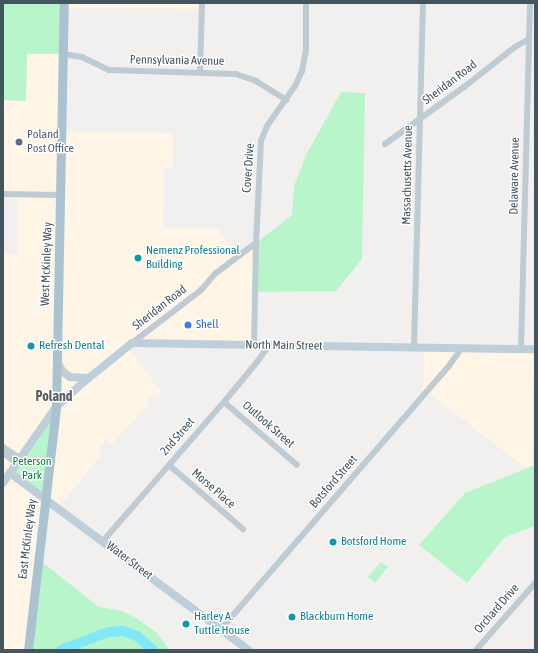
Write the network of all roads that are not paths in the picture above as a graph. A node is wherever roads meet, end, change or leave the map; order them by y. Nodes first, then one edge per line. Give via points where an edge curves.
1 (64, 3) edge
2 (202, 3) edge
3 (306, 3) edge
4 (422, 3) edge
5 (530, 3) edge
6 (529, 39) junction
7 (63, 54) junction
8 (200, 72) junction
9 (286, 100) junction
10 (420, 119) junction
11 (385, 144) dead end
12 (3, 194) edge
13 (61, 196) junction
14 (256, 243) junction
15 (132, 343) junction
16 (254, 346) junction
17 (268, 346) junction
18 (414, 347) junction
19 (462, 348) junction
20 (521, 349) junction
21 (535, 349) edge
22 (56, 360) junction
23 (88, 378) junction
24 (224, 402) junction
25 (56, 407) junction
26 (3, 447) edge
27 (3, 452) edge
28 (19, 461) junction
29 (169, 465) junction
30 (297, 465) dead end
31 (10, 473) junction
32 (3, 483) edge
33 (45, 498) junction
34 (243, 529) dead end
35 (103, 541) junction
36 (535, 583) edge
37 (221, 629) junction
38 (28, 650) edge
39 (248, 650) edge
40 (476, 650) edge

1 - 7 main road, West McKinley Way
2 - 8 street
3 - 9 street, Cover Drive via 305,58 299,79
4 - 10 street, Massachusetts Avenue
5 - 6 street, Delaware Avenue
6 - 10 street, Sheridan Road via 514,46
6 - 20 street, Delaware Avenue
7 - 8 street, Pennsylvania Avenue via 82,58 108,70
7 - 13 main road, West McKinley Way
8 - 9 street, Pennsylvania Avenue via 225,72 245,76
9 - 14 street, Cover Drive via 267,126 261,141
10 - 11 street, Sheridan Road
10 - 18 street, Massachusetts Avenue
12 - 13 street
13 - 22 main road, West McKinley Way
14 - 15 street, Sheridan Road via 216,273 201,290
14 - 16 street, Cover Drive
15 - 16 main road, North Main Street
15 - 23 main road
16 - 17 main road, North Main Street
17 - 18 main road, North Main Street
17 - 24 street, 2nd Street
18 - 19 main road, North Main Street
19 - 20 main road, North Main Street
19 - 37 street, Botsford Street via 444,373
20 - 21 main road, North Main Street
22 - 23 main road via 62,371 70,377
22 - 25 main road, West McKinley Way
23 - 25 main road
24 - 29 street, 2nd Street
24 - 30 street, Outlook Street
25 - 28 main road
25 - 33 main road, East McKinley Way
26 - 28 street
27 - 28 street
28 - 31 main road
29 - 34 street, Morse Place
29 - 35 street, 2nd Street
31 - 32 main road
31 - 33 main road, Water Street
33 - 35 main road, Water Street
33 - 38 main road, East McKinley Way
35 - 37 main road, Water Street
36 - 40 street, Orchard Drive
37 - 39 main road, Water Street

